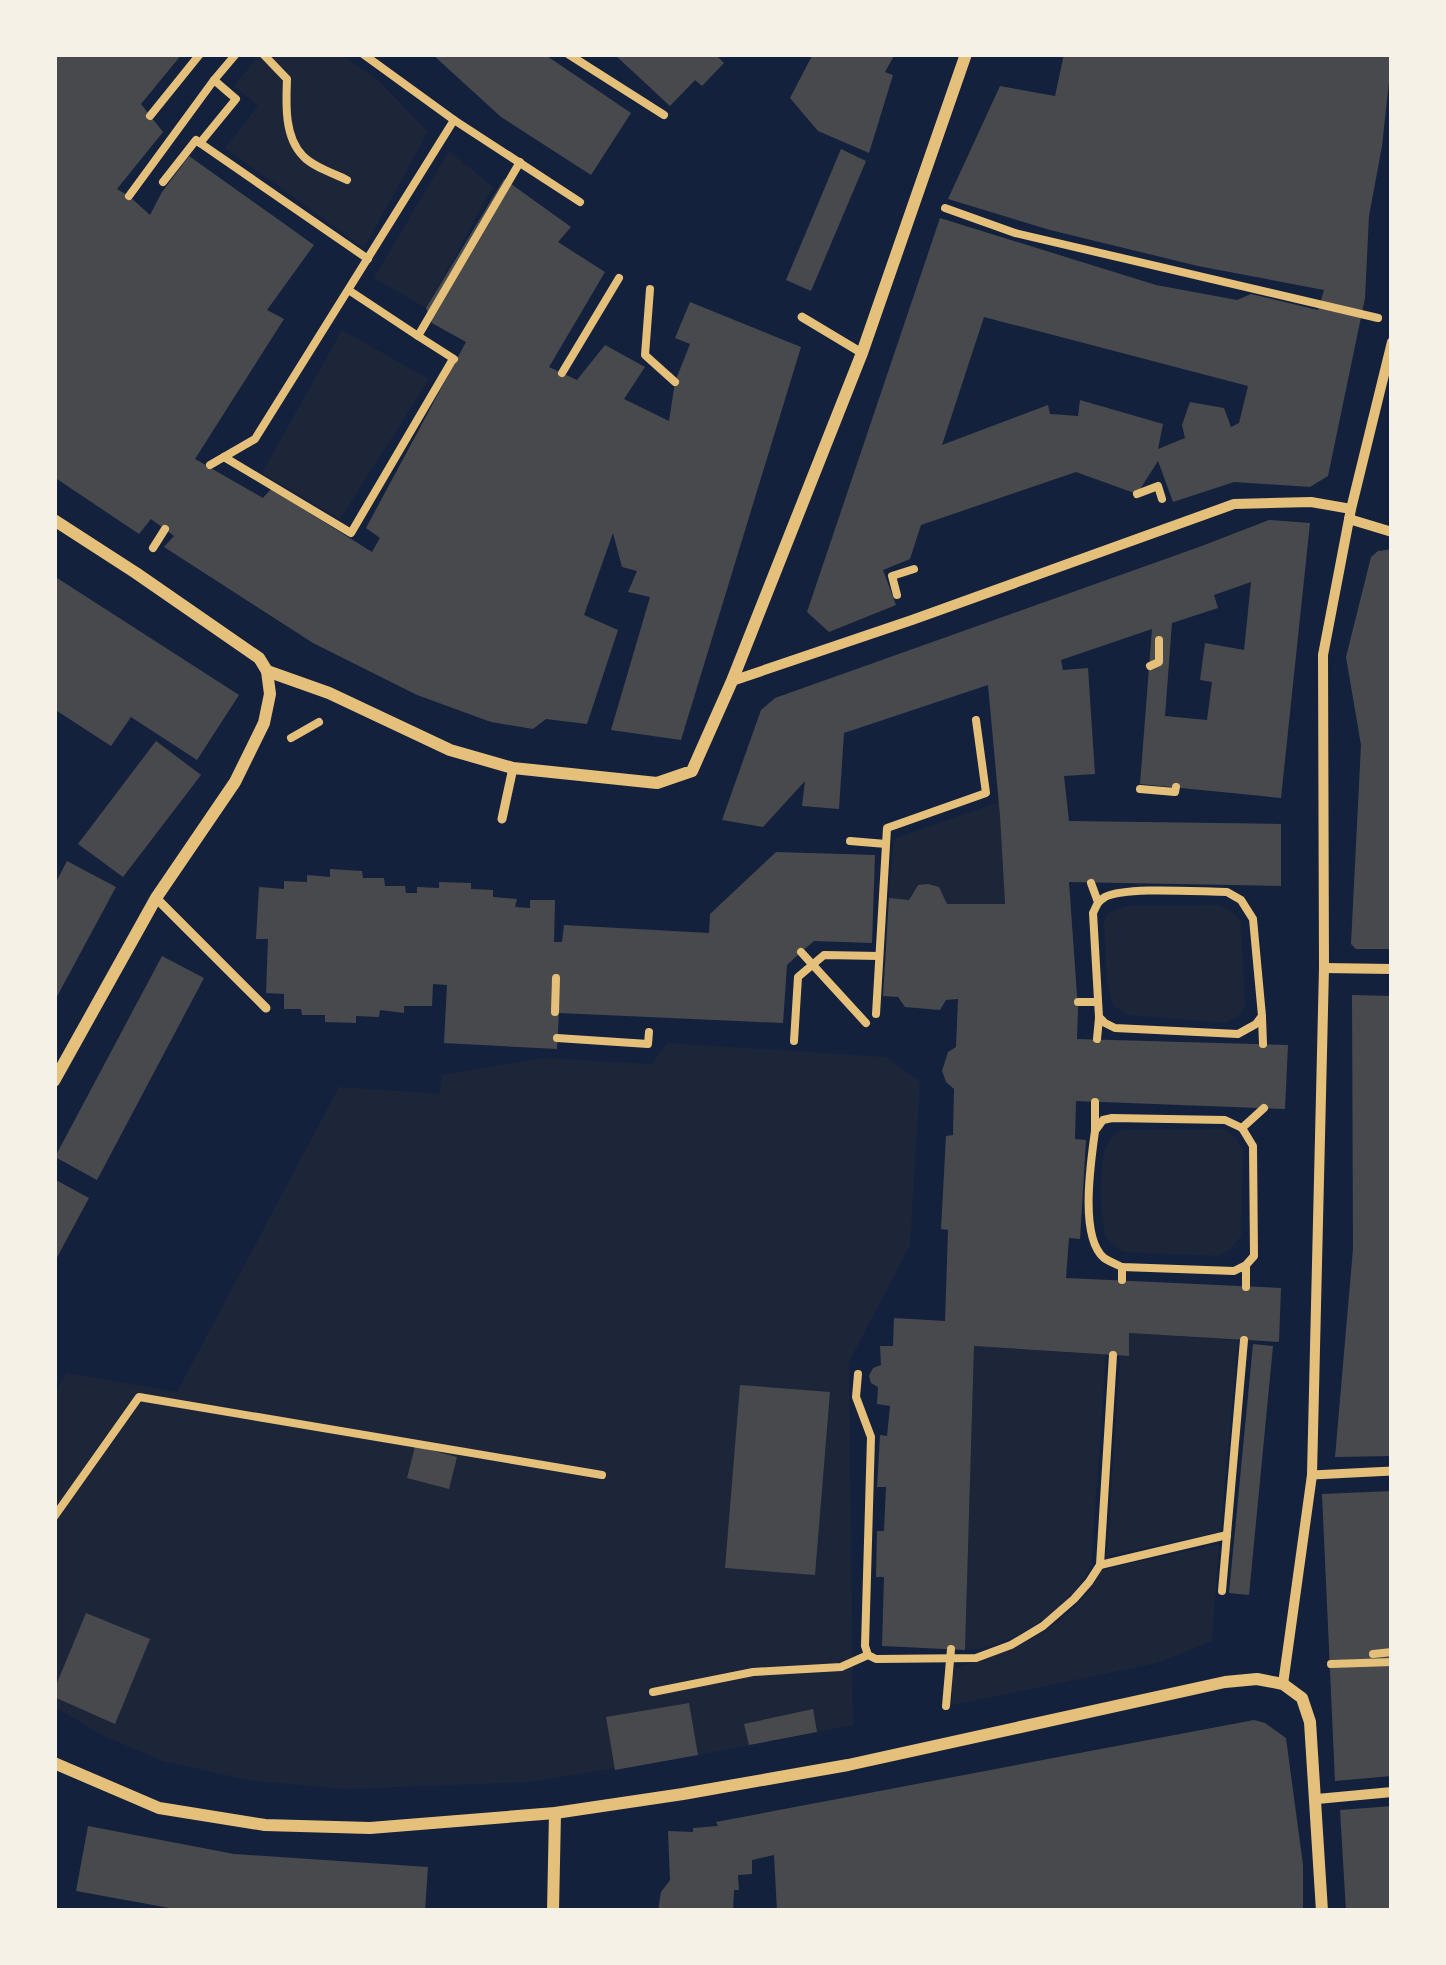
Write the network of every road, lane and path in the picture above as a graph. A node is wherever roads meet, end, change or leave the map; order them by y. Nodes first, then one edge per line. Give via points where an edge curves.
1 (200, 54) edge
2 (236, 54) edge
3 (263, 54) edge
4 (363, 54) edge
5 (568, 54) edge
6 (966, 54) edge
7 (214, 80) junction
8 (664, 115) dead end
9 (150, 116) dead end
10 (454, 120) junction
11 (200, 143) junction
12 (520, 162) junction
13 (347, 180) dead end
14 (163, 182) dead end
15 (129, 196) dead end
16 (915, 198) junction
17 (580, 202) dead end
18 (368, 260) junction
19 (620, 278) dead end
20 (650, 289) dead end
21 (350, 291) junction
22 (802, 316) dead end
23 (1392, 321) edge
24 (418, 336) junction
25 (1392, 342) edge
26 (862, 353) junction
27 (562, 373) dead end
28 (675, 382) dead end
29 (224, 457) junction
30 (209, 465) dead end
31 (1137, 494) dead end
32 (1150, 503) dead end
33 (1350, 514) junction
34 (54, 520) edge
35 (1392, 532) edge
36 (914, 569) dead end
37 (914, 592) dead end
38 (1159, 640) dead end
39 (1150, 666) dead end
40 (267, 671) junction
41 (732, 681) junction
42 (976, 721) dead end
43 (513, 769) junction
44 (1176, 787) dead end
45 (1140, 789) dead end
46 (502, 819) dead end
47 (850, 841) dead end
48 (886, 844) junction
49 (1091, 883) dead end
50 (156, 898) junction
51 (1098, 902) junction
52 (801, 952) dead end
53 (879, 956) junction
54 (812, 965) junction
55 (1324, 968) junction
56 (1392, 969) edge
57 (556, 978) dead end
58 (1078, 1002) dead end
59 (1098, 1002) junction
60 (266, 1008) dead end
61 (555, 1012) dead end
62 (876, 1014) dead end
63 (1262, 1016) junction
64 (1099, 1017) junction
65 (866, 1023) dead end
66 (649, 1032) dead end
67 (557, 1038) dead end
68 (1097, 1039) dead end
69 (794, 1041) dead end
70 (1263, 1044) dead end
71 (54, 1081) edge
72 (1095, 1102) dead end
73 (1264, 1108) dead end
74 (1242, 1129) junction
75 (1095, 1131) junction
76 (1246, 1264) junction
77 (1122, 1267) junction
78 (1122, 1280) dead end
79 (1246, 1286) dead end
80 (1244, 1340) dead end
81 (1113, 1355) dead end
82 (858, 1374) dead end
83 (1392, 1471) edge
84 (1312, 1474) junction
85 (602, 1475) dead end
86 (54, 1517) edge
87 (1227, 1535) junction
88 (1100, 1565) junction
89 (1222, 1591) dead end
90 (1392, 1652) edge
91 (950, 1654) junction
92 (1372, 1654) dead end
93 (868, 1655) junction
94 (1392, 1662) edge
95 (1330, 1664) dead end
96 (1283, 1684) junction
97 (653, 1692) dead end
98 (946, 1706) dead end
99 (54, 1763) edge
100 (1392, 1792) edge
101 (1317, 1798) junction
102 (555, 1813) junction
103 (553, 1911) edge
104 (1322, 1911) edge

1 - 9 path
2 - 7 path
3 - 13 path via 287,79 294,144 305,160
4 - 10 path
5 - 8 path
6 - 16 street
7 - 11 path via 236,99
7 - 15 path
10 - 12 path
10 - 18 path
11 - 14 path
11 - 18 path
12 - 17 path
12 - 24 path
16 - 23 path via 1015,233
16 - 26 street
18 - 21 path
19 - 27 path
20 - 28 path via 645,355
21 - 24 path
21 - 29 path via 256,439
22 - 26 lane
24 - 29 path via 455,359 352,533
25 - 33 street
26 - 41 street
29 - 30 path
31 - 32 path via 1158,486 1163,499
33 - 35 street
33 - 41 street via 1311,502 1234,504
33 - 55 street via 1323,655
34 - 40 street
36 - 37 path via 892,576 898,598
38 - 39 path via 1159,662
40 - 43 street
40 - 50 street via 264,723 235,782
41 - 43 street via 692,771 657,783
42 - 48 path via 986,794 887,828
43 - 46 lane
44 - 45 path
47 - 48 path
48 - 53 path
49 - 51 path
50 - 60 lane
50 - 71 street
51 - 59 path
51 - 63 path via 1127,893 1227,892 1241,900 1253,920
52 - 54 path
53 - 54 path via 824,955
53 - 62 path
54 - 65 path
54 - 69 path via 797,977
55 - 56 street
55 - 84 street
57 - 61 path
58 - 59 path
59 - 64 path
63 - 64 path via 1238,1034 1115,1028
63 - 70 path
64 - 68 path
66 - 67 path via 648,1044
72 - 75 path
73 - 74 path
74 - 75 path via 1225,1120 1112,1118
74 - 76 path via 1253,1146 1254,1256
75 - 77 path via 1089,1227 1105,1260
76 - 77 path
76 - 79 path
77 - 78 path
80 - 87 path
81 - 88 path
82 - 93 path via 856,1397 871,1437
83 - 84 lane
84 - 96 street
85 - 86 path via 140,1397
87 - 88 path
87 - 89 path
88 - 91 path via 1074,1599 1011,1646 976,1658
90 - 92 path
91 - 93 path
91 - 98 path
93 - 97 path via 841,1667 753,1672
94 - 95 path
96 - 101 street via 1302,1698 1310,1722
96 - 102 street via 1225,1682 848,1765
99 - 102 street via 159,1808 265,1825 370,1828
100 - 101 street
101 - 104 street
102 - 103 street

